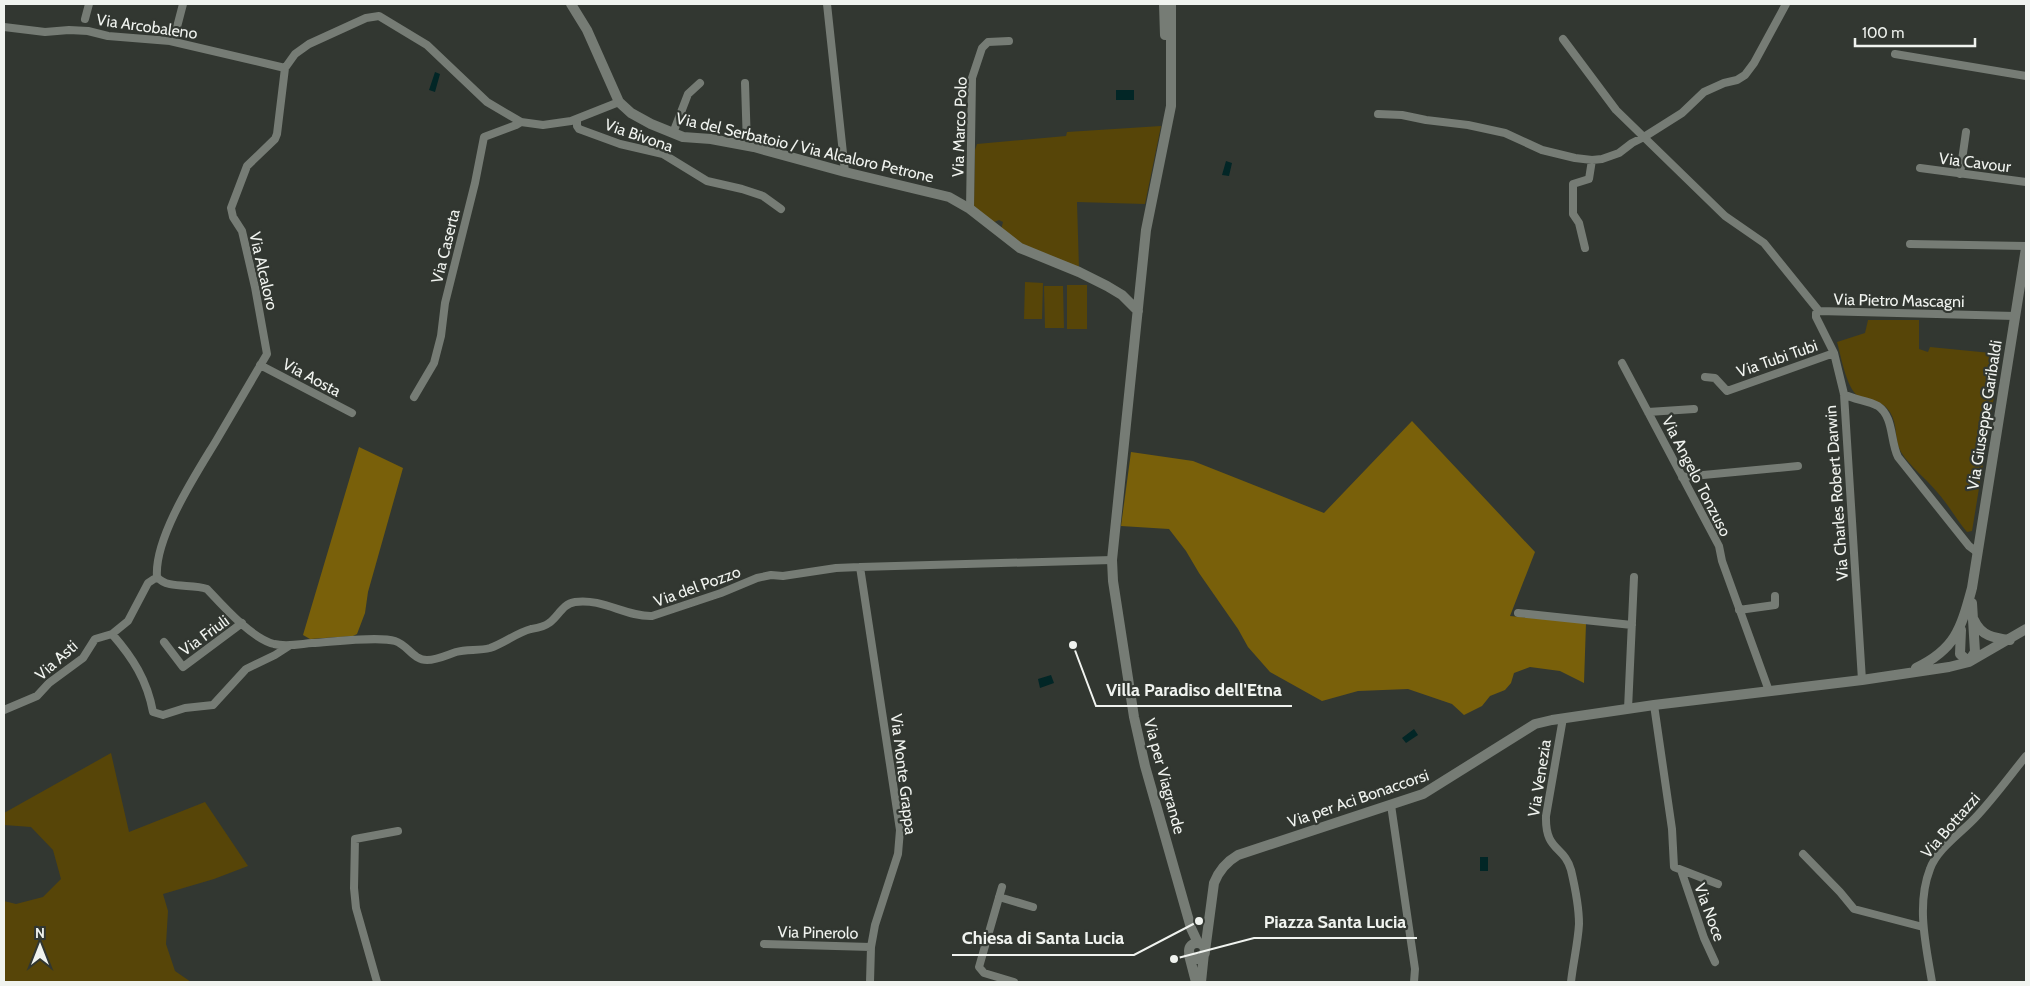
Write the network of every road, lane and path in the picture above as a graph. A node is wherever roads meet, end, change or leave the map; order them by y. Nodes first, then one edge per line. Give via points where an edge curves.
1 (89, 4) edge
2 (182, 4) edge
3 (571, 4) edge
4 (827, 4) edge
5 (1164, 4) edge
6 (1171, 4) edge
7 (1786, 4) edge
8 (85, 19) dead end
9 (4, 27) edge
10 (177, 27) dead end
11 (1563, 39) dead end
12 (1009, 41) dead end
13 (1895, 54) dead end
14 (285, 68) junction
15 (2026, 76) edge
16 (700, 83) dead end
17 (745, 83) dead end
18 (619, 102) junction
19 (1378, 114) dead end
20 (577, 120) junction
21 (1169, 121) junction
22 (521, 122) junction
23 (1966, 132) dead end
24 (674, 133) junction
25 (1644, 138) junction
26 (747, 146) junction
27 (1592, 160) junction
28 (1920, 168) dead end
29 (845, 172) junction
30 (1960, 174) junction
31 (2026, 182) edge
32 (781, 208) dead end
33 (970, 208) junction
34 (1910, 244) dead end
35 (2026, 247) edge
36 (1585, 248) dead end
37 (1138, 311) junction
38 (1819, 311) junction
39 (2015, 316) junction
40 (1834, 353) junction
41 (1622, 363) dead end
42 (260, 366) junction
43 (1705, 377) dead end
44 (1844, 394) junction
45 (414, 397) dead end
46 (1694, 409) dead end
47 (1648, 412) junction
48 (352, 414) dead end
49 (1798, 466) dead end
50 (1682, 476) junction
51 (1977, 552) junction
52 (1112, 560) junction
53 (860, 567) junction
54 (156, 577) junction
55 (1634, 577) dead end
56 (1972, 588) junction
57 (1775, 596) dead end
58 (1740, 610) junction
59 (1518, 613) dead end
60 (1972, 616) junction
61 (242, 623) junction
62 (1632, 625) junction
63 (1961, 627) junction
64 (2026, 629) edge
65 (112, 634) junction
66 (2010, 640) junction
67 (164, 642) dead end
68 (289, 646) junction
69 (1969, 662) junction
70 (1906, 673) junction
71 (1862, 680) junction
72 (1769, 691) junction
73 (1654, 705) junction
74 (1628, 709) junction
75 (4, 710) edge
76 (1563, 718) junction
77 (2026, 756) edge
78 (1391, 805) junction
79 (398, 831) dead end
80 (1803, 854) dead end
81 (1681, 870) junction
82 (1718, 884) dead end
83 (1002, 887) dead end
84 (999, 897) junction
85 (1032, 908) dead end
86 (1923, 927) junction
87 (764, 944) dead end
88 (871, 947) junction
89 (1198, 949) junction
90 (1715, 962) dead end
91 (377, 982) edge
92 (870, 982) edge
93 (1014, 982) edge
94 (1196, 982) edge
95 (1202, 982) edge
96 (1414, 982) edge
97 (1571, 982) edge
98 (1932, 982) edge

1 - 8 street
2 - 10 street
3 - 18 main road via 587,30
4 - 29 street
5 - 21 main road
6 - 21 main road
7 - 25 street via 1745,75 1704,92 1682,113
9 - 14 street, Via Arcobaleno via 45,32 88,31 108,36 170,41
11 - 25 street, Via Pietro Mascagni via 1602,94
12 - 33 street, Via Marco Polo via 988,42 982,48 972,78
13 - 15 street
14 - 22 street via 295,54 323,36 379,16 428,45 487,102
14 - 42 street, Via Alcaloro via 277,134 247,166 231,208 242,231 255,287 267,354
16 - 24 street via 688,94
17 - 26 street
18 - 20 street
18 - 24 main road, Via del Serbatoio / Via Alcaloro Petrone via 651,124
19 - 27 street via 1495,130 1542,150
20 - 22 street via 554,125
20 - 32 street, Via Bivona via 579,129 620,144 663,154 707,181 763,196
21 - 37 main road via 1146,230
22 - 45 street, Via Caserta via 484,137 434,363
23 - 30 street
24 - 26 main road, Via del Serbatoio / Via Alcaloro Petrone
25 - 27 street via 1619,153
25 - 38 street, Via Pietro Mascagni via 1725,216 1764,243
26 - 29 main road, Via del Serbatoio / Via Alcaloro Petrone
27 - 36 street via 1589,178 1573,184 1573,214 1579,223
28 - 30 street, Via Cavour
29 - 33 main road, Via del Serbatoio / Via Alcaloro Petrone via 932,191
30 - 31 street, Via Cavour
33 - 37 main road, Via del Serbatoio / Via Alcaloro Petrone via 1020,248 1100,283 1122,295
34 - 35 street
35 - 39 main road, Via Giuseppe Garibaldi
37 - 52 main road, Via per Viagrande
38 - 39 street, Via Pietro Mascagni
38 - 40 street, Via Charles Robert Darwin via 1816,317
39 - 51 main road, Via Giuseppe Garibaldi
40 - 43 street, Via Tubi Tubi via 1727,390 1716,378
40 - 44 street, Via Charles Robert Darwin
41 - 47 street, Via Angelo Tonzuso
42 - 48 street, Via Aosta
42 - 54 street, Via Alcaloro via 191,479 162,542
44 - 51 street via 1879,407 1886,414 1898,457
44 - 71 street, Via Charles Robert Darwin
46 - 47 street
47 - 50 street, Via Angelo Tonzuso
49 - 50 street
50 - 58 street, Via Angelo Tonzuso via 1719,546
51 - 56 main road, Via Giuseppe Garibaldi
52 - 53 street, Via del Pozzo
52 - 89 main road, Via per Viagrande via 1134,717
53 - 68 street, Via del Pozzo via 771,575 652,616 641,617 595,602 575,602 566,604 549,624 518,633 489,648 456,652 433,660 417,658 396,641
53 - 88 street, Via Monte Grappa via 900,830 898,854
54 - 61 street, Via del Pozzo via 165,583 207,589
54 - 65 street, Via Asti via 148,583 128,621
55 - 62 street
56 - 60 main road
56 - 63 main road
57 - 58 street via 1775,606
58 - 72 street, Via Angelo Tonzuso
59 - 62 street
60 - 66 main road via 1984,633
60 - 69 main road via 1975,652
61 - 67 street, Via Friuli via 183,667
61 - 68 street, Via del Pozzo via 266,641
62 - 74 street
63 - 69 main road via 1959,650 1962,658
63 - 70 main road via 1942,652
64 - 66 main road, Via per Aci Bonaccorsi
65 - 68 street via 145,681 153,712 163,715 185,708 214,705 246,669
65 - 75 street, Via Asti via 95,640 83,658 37,696
66 - 69 main road, Via per Aci Bonaccorsi
69 - 70 main road, Via per Aci Bonaccorsi
70 - 71 main road, Via per Aci Bonaccorsi
71 - 72 main road, Via per Aci Bonaccorsi
72 - 73 main road, Via per Aci Bonaccorsi
73 - 74 main road, Via per Aci Bonaccorsi
73 - 81 street, Via Noce via 1672,829 1674,867
74 - 76 main road, Via per Aci Bonaccorsi
76 - 78 main road, Via per Aci Bonaccorsi via 1535,724 1436,788
76 - 97 street, Via Venezia via 1545,827 1550,842 1568,862 1574,887 1579,926
77 - 86 street, Via Bottazzi via 1976,817 1932,863
78 - 89 main road, Via per Aci Bonaccorsi via 1228,861 1217,874 1208,927
78 - 96 street via 1415,969
79 - 91 street via 355,839 353,876 356,908
80 - 86 street via 1854,909
81 - 82 street
81 - 90 street, Via Noce
83 - 84 street
84 - 85 street
84 - 93 street via 978,964 984,973
86 - 98 street, Via Bottazzi
87 - 88 street, Via Pinerolo
88 - 92 street, Via Monte Grappa
89 - 94 main road, Via per Viagrande
89 - 95 main road

